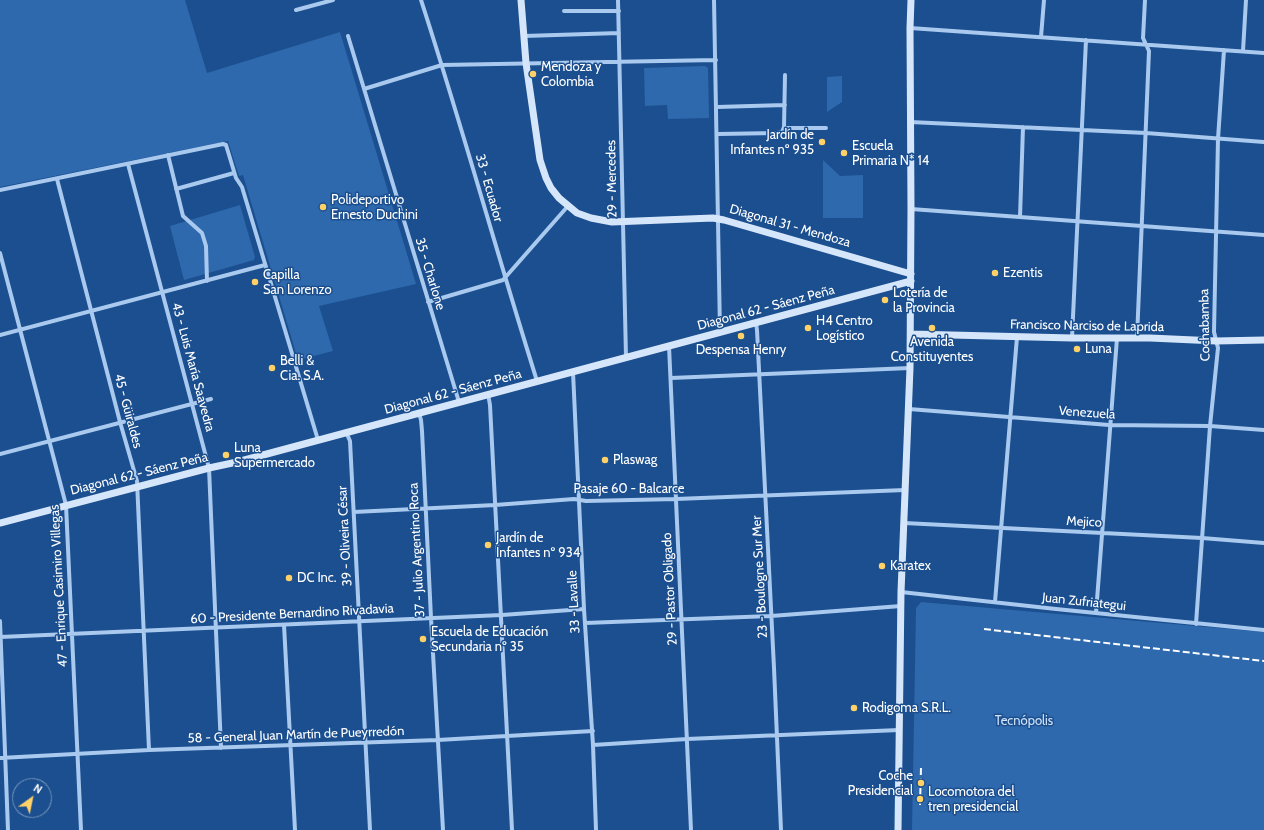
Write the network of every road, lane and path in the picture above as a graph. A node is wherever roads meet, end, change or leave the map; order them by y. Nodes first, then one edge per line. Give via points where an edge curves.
1 (333, 0) edge
2 (421, 0) edge
3 (521, 0) edge
4 (618, 0) edge
5 (714, 0) edge
6 (912, 0) edge
7 (1044, 0) edge
8 (1145, 0) edge
9 (1246, 0) edge
10 (296, 10) dead end
11 (564, 11) dead end
12 (619, 11) junction
13 (910, 28) junction
14 (619, 34) junction
15 (348, 36) dead end
16 (524, 36) junction
17 (1041, 37) junction
18 (1086, 40) junction
19 (1146, 44) junction
20 (1224, 50) junction
21 (1243, 51) junction
22 (1264, 53) edge
23 (716, 60) junction
24 (619, 62) junction
25 (526, 63) junction
26 (442, 65) junction
27 (785, 75) dead end
28 (364, 89) junction
29 (785, 106) junction
30 (717, 107) junction
31 (910, 122) junction
32 (1023, 127) junction
33 (784, 128) junction
34 (826, 128) dead end
35 (1081, 130) junction
36 (1146, 133) junction
37 (718, 134) junction
38 (1218, 139) junction
39 (1264, 142) edge
40 (168, 155) junction
41 (128, 164) junction
42 (234, 173) junction
43 (57, 179) junction
44 (176, 189) junction
45 (0, 190) edge
46 (568, 206) junction
47 (911, 209) junction
48 (1020, 216) junction
49 (718, 218) junction
50 (1078, 221) junction
51 (622, 222) junction
52 (1143, 226) junction
53 (1216, 231) junction
54 (1264, 235) edge
55 (0, 253) edge
56 (265, 265) junction
57 (505, 278) junction
58 (911, 278) junction
59 (207, 281) junction
60 (163, 293) junction
61 (428, 302) junction
62 (91, 311) junction
63 (756, 323) junction
64 (20, 330) junction
65 (720, 333) junction
66 (911, 334) junction
67 (0, 335) edge
68 (1017, 337) junction
69 (1072, 338) junction
70 (1117, 338) junction
71 (1137, 338) junction
72 (1264, 340) edge
73 (1216, 341) junction
74 (669, 346) junction
75 (626, 357) junction
76 (910, 368) junction
77 (573, 372) junction
78 (759, 374) junction
79 (671, 378) junction
80 (537, 381) junction
81 (488, 394) junction
82 (211, 399) dead end
83 (459, 402) junction
84 (192, 404) junction
85 (909, 409) junction
86 (419, 413) junction
87 (1011, 416) junction
88 (120, 422) junction
89 (1109, 425) junction
90 (1210, 426) junction
91 (1264, 430) edge
92 (346, 432) junction
93 (318, 440) junction
94 (50, 442) junction
95 (0, 454) edge
96 (209, 468) junction
97 (138, 487) junction
98 (905, 490) junction
99 (766, 495) junction
100 (676, 499) junction
101 (579, 500) junction
102 (66, 505) junction
103 (495, 505) junction
104 (425, 508) junction
105 (354, 512) junction
106 (0, 523) edge
107 (904, 523) junction
108 (1001, 528) junction
109 (1102, 533) junction
110 (1202, 538) junction
111 (1264, 543) edge
112 (901, 592) junction
113 (995, 602) junction
114 (901, 606) junction
115 (584, 609) junction
116 (1096, 613) junction
117 (502, 615) junction
118 (771, 616) junction
119 (430, 618) junction
120 (0, 620) edge
121 (681, 620) junction
122 (359, 621) junction
123 (585, 623) junction
124 (284, 624) junction
125 (1196, 624) junction
126 (216, 628) junction
127 (144, 630) junction
128 (1264, 630) edge
129 (72, 634) junction
130 (0, 637) edge
131 (899, 730) junction
132 (593, 731) junction
133 (777, 735) junction
134 (508, 736) junction
135 (687, 739) junction
136 (438, 740) junction
137 (366, 743) junction
138 (290, 745) junction
139 (593, 745) junction
140 (221, 748) junction
141 (149, 750) junction
142 (78, 755) junction
143 (2, 758) edge
144 (8, 830) edge
145 (81, 830) edge
146 (295, 830) edge
147 (370, 830) edge
148 (443, 830) edge
149 (512, 830) edge
150 (596, 830) edge
151 (691, 830) edge
152 (781, 830) edge
153 (898, 830) edge

1 - 10 street
2 - 26 street, 33 - Ecuador
3 - 16 street, Diagonal 31 - Mendoza
4 - 12 street, 29 - Mercedes
5 - 23 street
6 - 13 street
7 - 17 street
8 - 19 street via 1143,38
9 - 21 street
11 - 12 street
12 - 14 street, 29 - Mercedes
13 - 17 street
13 - 31 street
14 - 16 street
14 - 24 street, 29 - Mercedes
15 - 28 street, 35 - Charlone
16 - 25 street, Diagonal 31 - Mendoza
17 - 18 street
18 - 19 street
18 - 35 street
19 - 20 street
19 - 36 street via 1149,51
20 - 21 street
20 - 38 street, Cochabamba
21 - 22 street
23 - 24 street
23 - 30 street
24 - 25 street
24 - 51 street, 29 - Mercedes
25 - 26 street
25 - 46 street, Diagonal 31 - Mendoza via 542,168 551,188
26 - 28 street
26 - 57 street, 33 - Ecuador
27 - 29 street
28 - 61 street, 35 - Charlone
29 - 30 street
29 - 33 street
30 - 37 street
31 - 32 street
31 - 47 street
32 - 35 street
32 - 48 street
33 - 34 street
33 - 37 street via 782,132 777,133
35 - 36 street
35 - 50 street
36 - 38 street
36 - 52 street
37 - 49 street
38 - 39 street
38 - 53 street, Cochabamba
40 - 41 street
40 - 42 street via 223,144 226,145
40 - 44 street
41 - 43 street
41 - 60 street, 43 - Luis María Saavedra
42 - 44 street
42 - 56 street via 242,187
43 - 45 street
43 - 62 street, 45 - Güiraldes
44 - 59 street via 183,216 202,233 206,246
46 - 51 street, Diagonal 31 - Mendoza via 577,213 591,218
46 - 57 street
47 - 48 street
47 - 58 street
48 - 50 street
49 - 51 street, Diagonal 31 - Mendoza
49 - 58 street, Diagonal 31 - Mendoza
49 - 65 street
50 - 52 street
50 - 69 street
51 - 75 street, 29 - Mercedes
52 - 53 street
52 - 71 street
53 - 54 street
53 - 73 street, Cochabamba
55 - 64 street, 47 - Enrique Casimiro Villegas
56 - 59 street
56 - 93 street
57 - 61 street
57 - 80 street, 33 - Ecuador
58 - 63 street, Diagonal 62 - Sáenz Peña
58 - 66 street
59 - 60 street
60 - 62 street
60 - 84 street, 43 - Luis María Saavedra
61 - 83 street, 35 - Charlone
62 - 64 street
62 - 88 street, 45 - Güiraldes
63 - 65 street, Diagonal 62 - Sáenz Peña
63 - 78 street, 23 - Boulogne Sur Mer
64 - 67 street
64 - 94 street, 47 - Enrique Casimiro Villegas
65 - 74 street, Diagonal 62 - Sáenz Peña
66 - 68 street, Francisco Narciso de Laprida
66 - 76 street
68 - 69 street, Francisco Narciso de Laprida
68 - 87 street
69 - 70 street, Francisco Narciso de Laprida
70 - 71 street, Francisco Narciso de Laprida
70 - 89 street
71 - 73 street, Francisco Narciso de Laprida
72 - 73 street, Francisco Narciso de Laprida
73 - 90 street, Cochabamba via 1218,348
74 - 75 street, Diagonal 62 - Sáenz Peña
74 - 79 street, 29 - Pastor Obligado
75 - 77 street, Diagonal 62 - Sáenz Peña
76 - 78 street
76 - 85 street
77 - 80 street, Diagonal 62 - Sáenz Peña
77 - 101 street, 33 - Lavalle
78 - 79 street
78 - 99 street, 23 - Boulogne Sur Mer
79 - 100 street, 29 - Pastor Obligado
80 - 81 street, Diagonal 62 - Sáenz Peña
81 - 83 street, Diagonal 62 - Sáenz Peña
81 - 103 street
82 - 84 street
83 - 86 street, Diagonal 62 - Sáenz Peña
84 - 88 street
84 - 96 street, 43 - Luis María Saavedra
85 - 87 street, Venezuela
85 - 98 street
86 - 92 street, Diagonal 62 - Sáenz Peña
86 - 104 street, 37 - Julio Argentino Roca via 422,425
87 - 89 street, Venezuela
87 - 108 street
88 - 94 street
88 - 97 street, 45 - Güiraldes
89 - 90 street, Venezuela
89 - 109 street
90 - 91 street, Venezuela
90 - 110 street, Cochabamba
92 - 93 street, Diagonal 62 - Sáenz Peña
92 - 105 street, 39 - Oliveira César via 350,441
93 - 96 street, Diagonal 62 - Sáenz Peña
94 - 95 street
94 - 102 street, 47 - Enrique Casimiro Villegas
96 - 97 street, Diagonal 62 - Sáenz Peña
96 - 126 street, 43 - Luis María Saavedra
97 - 102 street, Diagonal 62 - Sáenz Peña
97 - 127 street, 45 - Güiraldes
98 - 99 street, Pasaje 60 - Balcarce
98 - 107 street
99 - 100 street, Pasaje 60 - Balcarce
99 - 118 street, 23 - Boulogne Sur Mer
100 - 101 street, Pasaje 60 - Balcarce
100 - 121 street, 29 - Pastor Obligado
101 - 103 street, Pasaje 60 - Balcarce via 574,498
101 - 115 street, 33 - Lavalle
102 - 106 street, Diagonal 62 - Sáenz Peña
102 - 129 street, 47 - Enrique Casimiro Villegas
103 - 104 street, Pasaje 60 - Balcarce
103 - 117 street
104 - 105 street, Pasaje 60 - Balcarce
104 - 119 street, 37 - Julio Argentino Roca
105 - 122 street, 39 - Oliveira César
107 - 108 street, Mejico
107 - 112 street
108 - 109 street, Mejico
108 - 113 street
109 - 110 street, Mejico
109 - 116 street
110 - 111 street, Mejico
110 - 125 street, Cochabamba
112 - 113 street, Juan Zufriategui
112 - 114 street
113 - 116 street, Juan Zufriategui
114 - 118 street
114 - 131 street
115 - 117 street, 60 - Presidente Bernardino Rivadavia
115 - 123 street, 33 - Lavalle
116 - 125 street, Juan Zufriategui
117 - 119 street, 60 - Presidente Bernardino Rivadavia
117 - 134 street
118 - 121 street
118 - 133 street, 23 - Boulogne Sur Mer
119 - 122 street, 60 - Presidente Bernardino Rivadavia
119 - 136 street, 37 - Julio Argentino Roca
120 - 130 street
121 - 123 street
121 - 135 street, 29 - Pastor Obligado
122 - 124 street, 60 - Presidente Bernardino Rivadavia
122 - 137 street, 39 - Oliveira César
123 - 132 street, 33 - Lavalle
124 - 126 street, 60 - Presidente Bernardino Rivadavia
124 - 138 street
125 - 128 street, Juan Zufriategui
126 - 127 street, 60 - Presidente Bernardino Rivadavia
126 - 140 street, 43 - Luis María Saavedra
127 - 129 street, 60 - Presidente Bernardino Rivadavia
127 - 141 street, 45 - Güiraldes
129 - 130 street, 60 - Presidente Bernardino Rivadavia
129 - 142 street, 47 - Enrique Casimiro Villegas
130 - 143 street
131 - 133 street
131 - 153 street
132 - 134 street, 58 - General Juan Martín de Pueyrredón
132 - 139 street, 33 - Lavalle
133 - 135 street
133 - 152 street, 23 - Boulogne Sur Mer
134 - 136 street, 58 - General Juan Martín de Pueyrredón
134 - 149 street
135 - 139 street
135 - 151 street, 29 - Pastor Obligado
136 - 137 street, 58 - General Juan Martín de Pueyrredón
136 - 148 street, 37 - Julio Argentino Roca
137 - 138 street, 58 - General Juan Martín de Pueyrredón
137 - 147 street, 39 - Oliveira César
138 - 140 street, 58 - General Juan Martín de Pueyrredón
138 - 146 street
139 - 150 street, 33 - Lavalle
140 - 141 street, 58 - General Juan Martín de Pueyrredón
141 - 142 street, 58 - General Juan Martín de Pueyrredón
142 - 143 street, 58 - General Juan Martín de Pueyrredón
142 - 145 street, 47 - Enrique Casimiro Villegas
143 - 144 street

